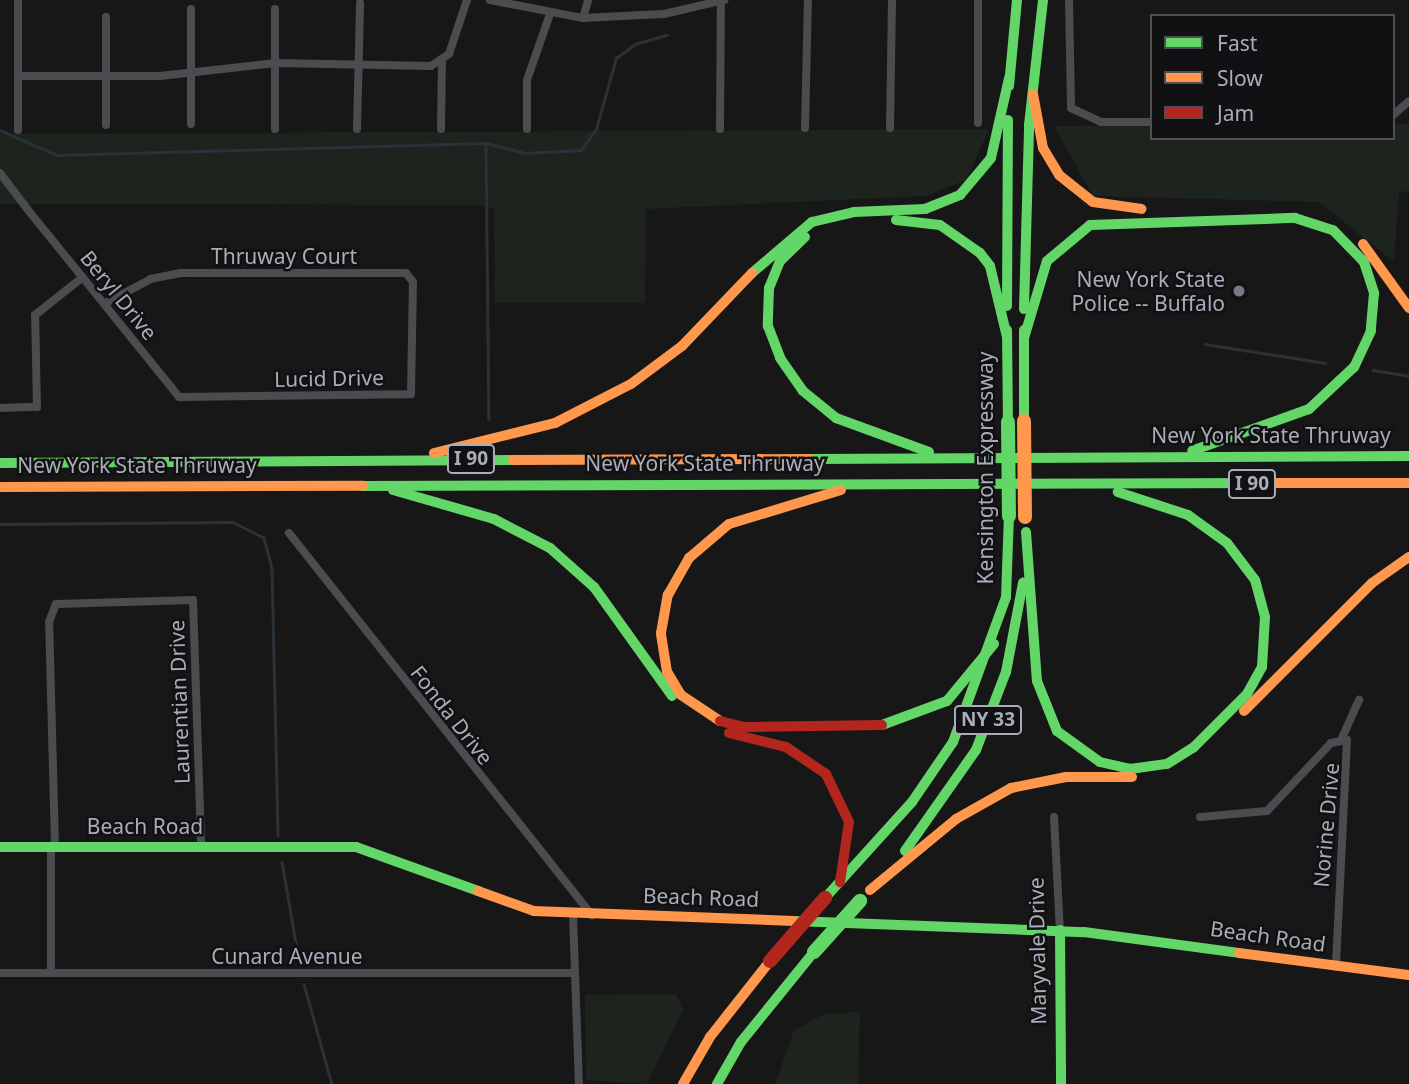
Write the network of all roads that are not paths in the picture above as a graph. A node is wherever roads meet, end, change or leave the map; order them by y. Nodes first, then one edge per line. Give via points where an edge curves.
1 (18, 0) edge
2 (467, 0) edge
3 (490, 0) edge
4 (588, 0) edge
5 (722, 0) edge
6 (808, 0) edge
7 (892, 0) edge
8 (978, 0) edge
9 (1017, 0) edge
10 (1043, 0) edge
11 (1069, 0) edge
12 (360, 3) dead end
13 (687, 4) edge
14 (191, 9) dead end
15 (275, 9) dead end
16 (550, 13) junction
17 (106, 17) dead end
18 (583, 18) junction
19 (442, 59) junction
20 (275, 63) junction
21 (359, 64) junction
22 (191, 71) junction
23 (18, 76) junction
24 (106, 76) junction
25 (1009, 78) junction
26 (1032, 94) junction
27 (1409, 101) edge
28 (1395, 113) edge
29 (1150, 122) edge
30 (978, 123) dead end
31 (191, 124) dead end
32 (106, 125) dead end
33 (805, 128) dead end
34 (890, 128) dead end
35 (275, 129) dead end
36 (357, 129) dead end
37 (527, 129) dead end
38 (720, 129) dead end
39 (18, 130) dead end
40 (441, 130) dead end
41 (0, 173) edge
42 (83, 277) junction
43 (104, 304) junction
44 (1409, 308) edge
45 (411, 336) joint
46 (1007, 337) junction
47 (1024, 338) junction
48 (232, 396) joint
49 (0, 408) edge
50 (943, 456) junction
51 (1409, 456) edge
52 (1165, 457) junction
53 (400, 460) junction
54 (0, 463) edge
55 (1409, 483) edge
56 (863, 484) junction
57 (368, 485) junction
58 (1095, 486) junction
59 (0, 487) edge
60 (1025, 525) junction
61 (289, 533) dead end
62 (1409, 557) edge
63 (994, 644) junction
64 (1359, 699) dead end
65 (1342, 738) junction
66 (1054, 817) dead end
67 (1200, 817) dead end
68 (53, 846) junction
69 (0, 847) edge
70 (201, 847) junction
71 (840, 881) junction
72 (870, 890) junction
73 (573, 915) junction
74 (592, 915) junction
75 (1060, 930) junction
76 (1336, 967) junction
77 (51, 972) junction
78 (0, 973) edge
79 (574, 973) junction
80 (1409, 975) edge
81 (579, 1084) edge
82 (683, 1084) edge
83 (717, 1084) edge
84 (1061, 1084) edge

1 - 23 street
2 - 19 street
3 - 16 street
4 - 18 street
5 - 13 street
5 - 38 street
6 - 33 street
7 - 34 street
8 - 30 street
9 - 25 main road, Kensington Expressway / NY 33
10 - 26 main road, Kensington Expressway / NY 33
11 - 29 street via 1071,108 1101,122
12 - 21 street
13 - 18 street
14 - 22 street
15 - 20 street
16 - 18 street
16 - 37 street via 527,80
17 - 24 street
19 - 21 street via 431,66
19 - 40 street
20 - 21 street
20 - 22 street
20 - 35 street
21 - 36 street
22 - 24 street
22 - 31 street
23 - 24 street
23 - 39 street
24 - 32 street
25 - 46 main road, Kensington Expressway / NY 33
25 - 53 main road via 991,158 960,195 925,209 846,213 812,222 780,245 682,346 611,396 505,440
26 - 44 main road via 1043,148 1059,176 1082,197 1121,209 1325,217 1362,244
26 - 47 main road, Kensington Expressway / NY 33
27 - 28 street
41 - 42 street, Beryl Drive
42 - 43 street, Beryl Drive
42 - 49 street via 35,315 37,407
43 - 45 street, Thruway Court via 151,279 181,273 406,273 413,282
43 - 48 street, Beryl Drive via 179,397
45 - 48 street, Lucid Drive via 411,394
46 - 50 main road via 990,266 970,242 940,225 838,222 796,244 773,273 768,326 780,358 803,391 836,418
46 - 63 main road, Kensington Expressway / NY 33, bridge via 1006,597
47 - 52 main road via 1047,261 1061,243 1090,225 1126,219 1295,218 1345,239 1370,276 1375,306 1363,350 1341,385 1273,426
47 - 60 main road, Kensington Expressway / NY 33, bridge
50 - 52 main road, New York State Thruway / I 90
50 - 53 main road, New York State Thruway / I 90
51 - 52 main road, New York State Thruway / I 90
53 - 54 main road, New York State Thruway / I 90
55 - 58 main road, New York State Thruway / I 90
56 - 57 main road, New York State Thruway / I 90
56 - 58 main road, New York State Thruway / I 90
56 - 63 main road via 750,515 713,534 689,558 668,595 661,633 667,672 681,695 713,719 744,727 896,725 947,701
57 - 59 main road, New York State Thruway / I 90
57 - 71 main road via 466,509 550,548 594,587 685,710 712,727 786,747 817,765 844,801 849,822
58 - 60 main road via 1146,498 1209,528 1242,558 1262,600 1267,635 1258,678 1178,759 1145,769 1118,767 1083,754 1057,731 1037,681
60 - 72 main road, Kensington Expressway / NY 33 via 1015,634 976,750 932,818
61 - 74 street, Fonda Drive
62 - 72 main road via 1372,583 1192,760 1145,777 1066,777 1011,788 956,819
63 - 71 main road, Kensington Expressway / NY 33 via 932,775
64 - 65 street
65 - 67 street, Norine Drive via 1267,811
65 - 76 street, Norine Drive via 1350,746 1350,762
66 - 75 street, Maryvale Drive
68 - 69 main road, Beach Road
68 - 70 main road, Beach Road
68 - 70 street, Laurentian Drive via 49,622 56,604 193,600
68 - 77 street
70 - 73 main road, Beach Road via 356,847 534,911
71 - 82 main road, Kensington Expressway / NY 33, bridge via 710,1037
72 - 83 main road, Kensington Expressway / NY 33, bridge via 741,1042
73 - 74 main road, Beach Road
73 - 79 street
74 - 75 main road, Beach Road
75 - 76 main road, Beach Road
75 - 84 main road, Maryvale Drive
76 - 80 main road, Beach Road
77 - 78 street, Cunard Avenue
77 - 79 street, Cunard Avenue
79 - 81 street

